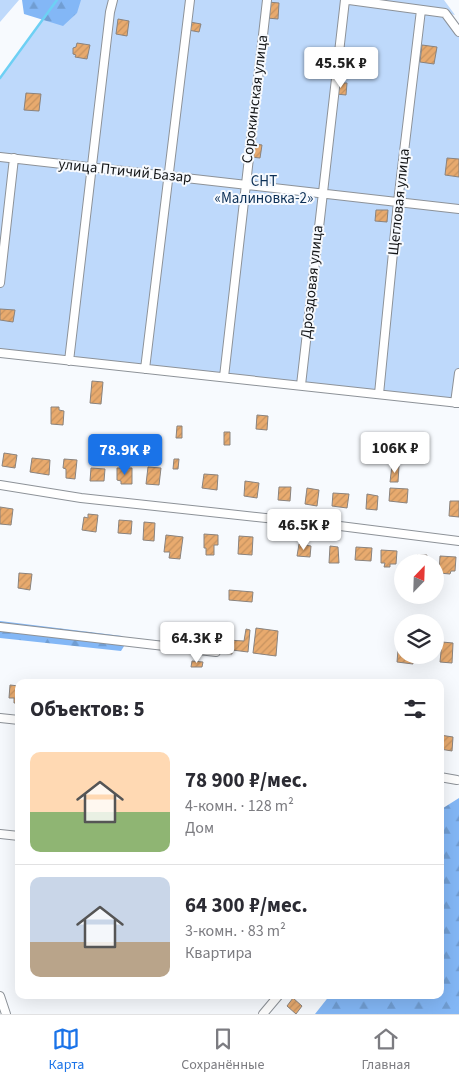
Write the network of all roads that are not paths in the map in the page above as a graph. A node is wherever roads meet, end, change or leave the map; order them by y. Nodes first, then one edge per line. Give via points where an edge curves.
1 (113, 0) edge
2 (190, 0) edge
3 (267, 0) edge
4 (345, 0) edge
5 (349, 0) edge
6 (421, 10) junction
7 (459, 32) edge
8 (0, 157) edge
9 (14, 158) junction
10 (92, 167) junction
11 (168, 176) junction
12 (245, 184) junction
13 (322, 193) junction
14 (398, 202) junction
15 (459, 209) edge
16 (0, 283) edge
17 (0, 353) edge
18 (69, 361) junction
19 (145, 369) junction
20 (459, 373) edge
21 (224, 377) junction
22 (301, 385) junction
23 (379, 394) junction
24 (457, 403) edge
25 (0, 485) edge
26 (459, 541) edge
27 (0, 627) edge
28 (216, 652) dead end
29 (0, 718) edge
30 (15, 720) edge
31 (444, 778) edge
32 (458, 780) dead end
33 (0, 834) edge
34 (15, 836) edge
35 (0, 996) edge
36 (276, 999) edge
37 (6, 1014) edge
38 (263, 1014) edge

1 - 10 street
2 - 11 street
3 - 12 street, Сорокинская улица
4 - 13 street, Дроздовая улица
5 - 6 street
6 - 7 street via 445,13
6 - 14 street, Щегловая улица
8 - 9 street, улица Птичий Базар
9 - 10 street, улица Птичий Базар
9 - 16 street
10 - 11 street, улица Птичий Базар
10 - 18 street
11 - 12 street, улица Птичий Базар
11 - 19 street
12 - 13 street, улица Птичий Базар
12 - 21 street, Сорокинская улица
13 - 14 street, улица Птичий Базар
13 - 22 street, Дроздовая улица
14 - 15 street, улица Птичий Базар
14 - 23 street, Щегловая улица
17 - 18 street
18 - 19 street
19 - 21 street
20 - 24 street
21 - 22 street
22 - 23 street
23 - 24 street
25 - 26 street via 81,498
27 - 28 street
29 - 30 street
31 - 32 street
33 - 34 street
35 - 37 street
36 - 38 street

